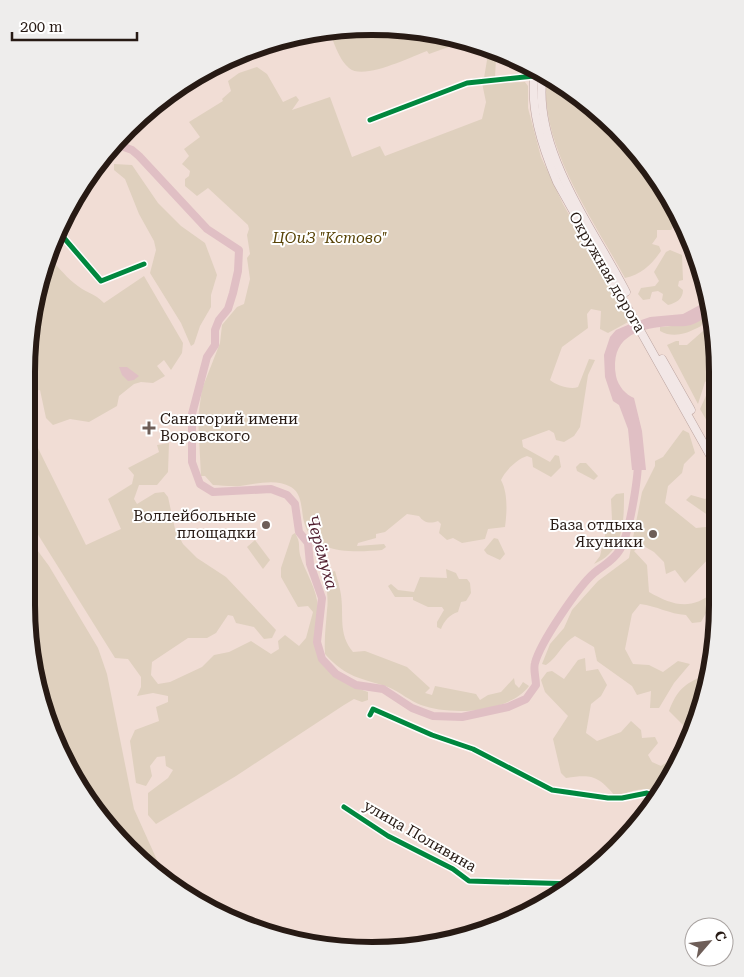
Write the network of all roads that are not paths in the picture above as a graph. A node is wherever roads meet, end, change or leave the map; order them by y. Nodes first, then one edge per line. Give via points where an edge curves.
1 (529, 74) edge
2 (535, 77) edge
3 (543, 81) edge
4 (370, 120) dead end
5 (64, 237) edge
6 (144, 264) dead end
7 (630, 304) junction
8 (652, 347) junction
9 (709, 443) edge
10 (709, 453) edge
11 (370, 715) dead end
12 (650, 794) edge
13 (344, 807) dead end
14 (561, 884) edge

1 - 4 street via 467,83
2 - 7 main road, Окружная дорога via 534,106 546,155 572,210
3 - 7 main road, Окружная дорога via 542,101 553,152
5 - 6 street via 101,280
7 - 8 main road, Окружная дорога
8 - 9 main road, Окружная дорога
8 - 10 main road, Окружная дорога
11 - 12 street via 373,709 474,749 552,790 608,798
13 - 14 street, улица Поливина via 388,836 469,881

